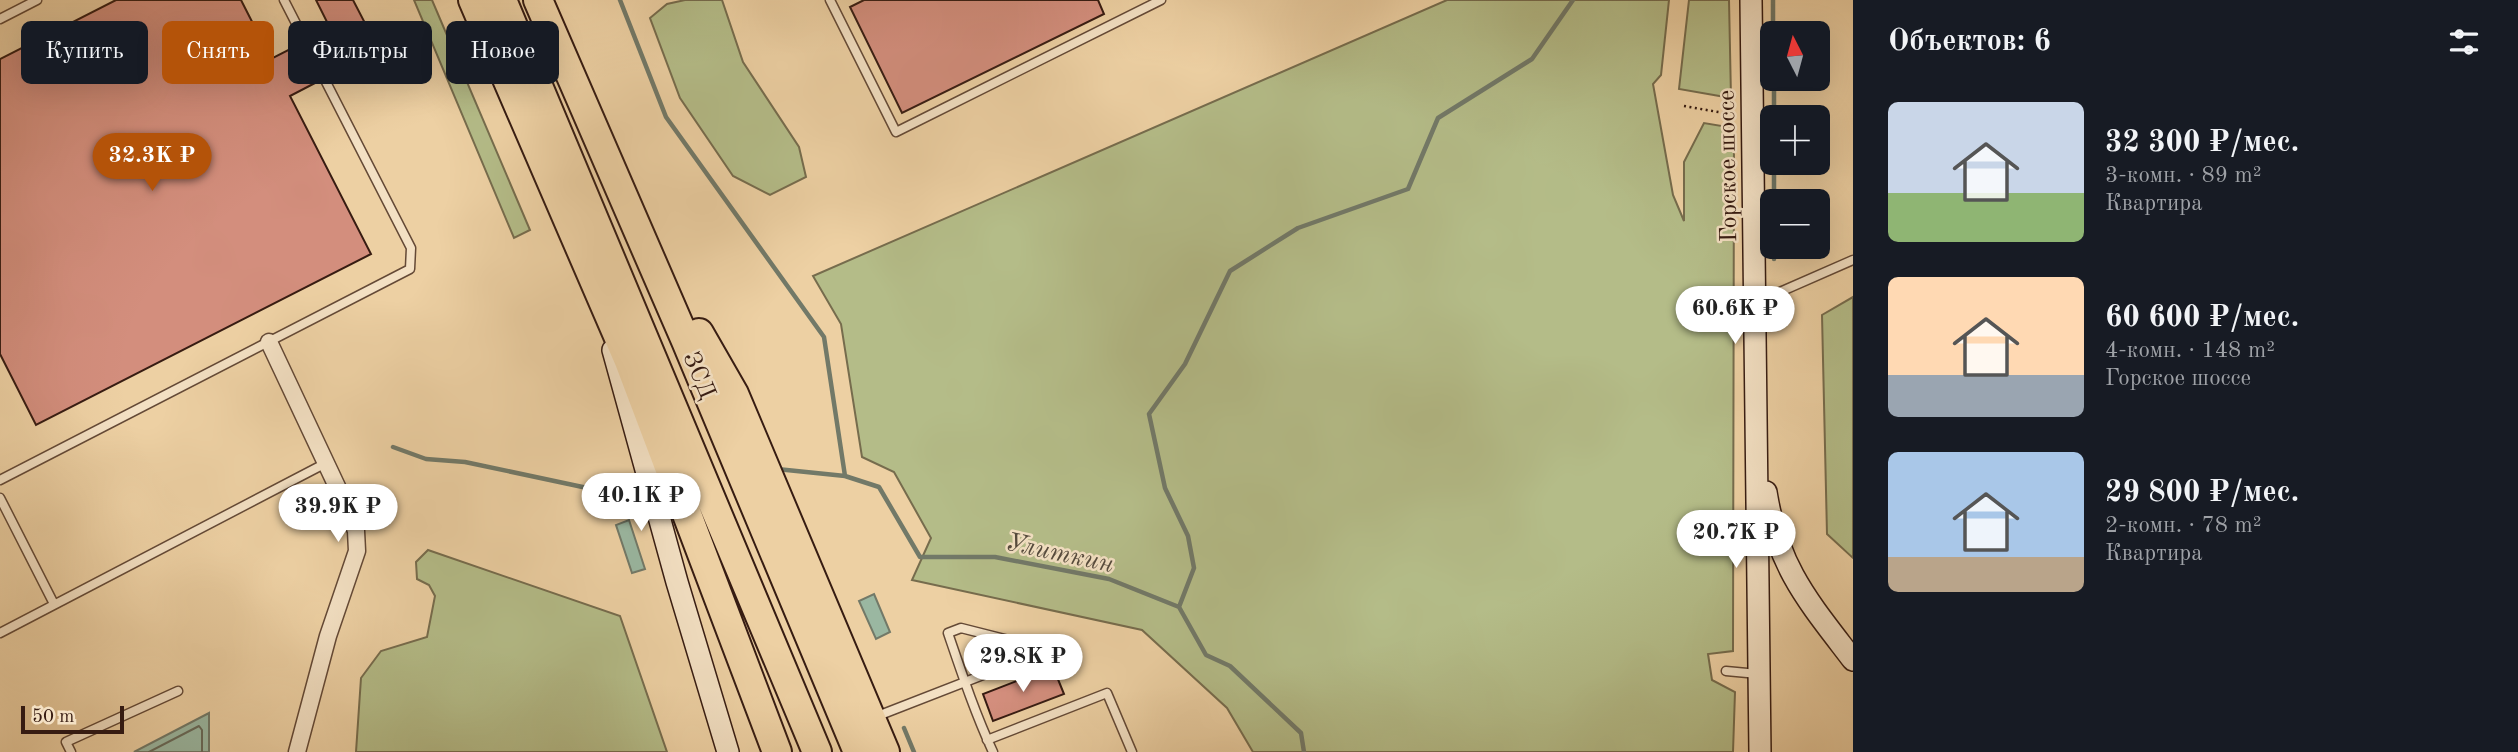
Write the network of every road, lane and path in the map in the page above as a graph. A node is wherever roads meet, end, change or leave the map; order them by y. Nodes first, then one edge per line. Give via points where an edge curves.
1 (37, 0) edge
2 (284, 0) edge
3 (473, 0) edge
4 (502, 0) edge
5 (538, 0) edge
6 (830, 0) edge
7 (1161, 0) edge
8 (1751, 0) edge
9 (0, 19) edge
10 (1684, 106) dead end
11 (1752, 118) junction
12 (631, 212) junction
13 (1853, 260) edge
14 (602, 300) junction
15 (1755, 303) junction
16 (269, 342) junction
17 (1757, 388) junction
18 (326, 463) junction
19 (0, 480) edge
20 (0, 498) edge
21 (54, 604) junction
22 (0, 633) edge
23 (1853, 660) edge
24 (1726, 671) dead end
25 (1758, 674) junction
26 (965, 682) junction
27 (178, 691) dead end
28 (871, 719) junction
29 (987, 740) junction
30 (71, 752) edge
31 (297, 752) edge
32 (728, 752) edge
33 (777, 752) edge
34 (817, 752) edge
35 (858, 752) edge
36 (885, 752) edge
37 (993, 752) edge
38 (1132, 752) edge
39 (1760, 752) edge

1 - 9 lane
2 - 16 lane via 411,248 410,269
3 - 14 highway
4 - 34 highway, ЗСД
5 - 12 highway, ЗСД
6 - 7 lane via 896,132
8 - 11 main road, Горское шоссе
10 - 11 path
11 - 15 main road, Горское шоссе
12 - 28 highway via 734,394
12 - 35 highway, ЗСД
13 - 15 lane
14 - 32 main road
14 - 33 highway
15 - 17 main road, Горское шоссе
16 - 18 street
16 - 19 lane
17 - 23 main road via 1764,478 1780,552 1804,598
17 - 25 main road, Горское шоссе
18 - 21 lane
18 - 31 street via 352,521 357,551
20 - 21 lane
21 - 22 lane
24 - 25 lane
25 - 39 main road, Горское шоссе
26 - 26 lane via 1024,659 1024,644 961,628 948,633
26 - 28 lane
26 - 29 lane
27 - 30 lane via 66,743
28 - 36 highway
29 - 37 lane
29 - 38 lane via 1107,693

